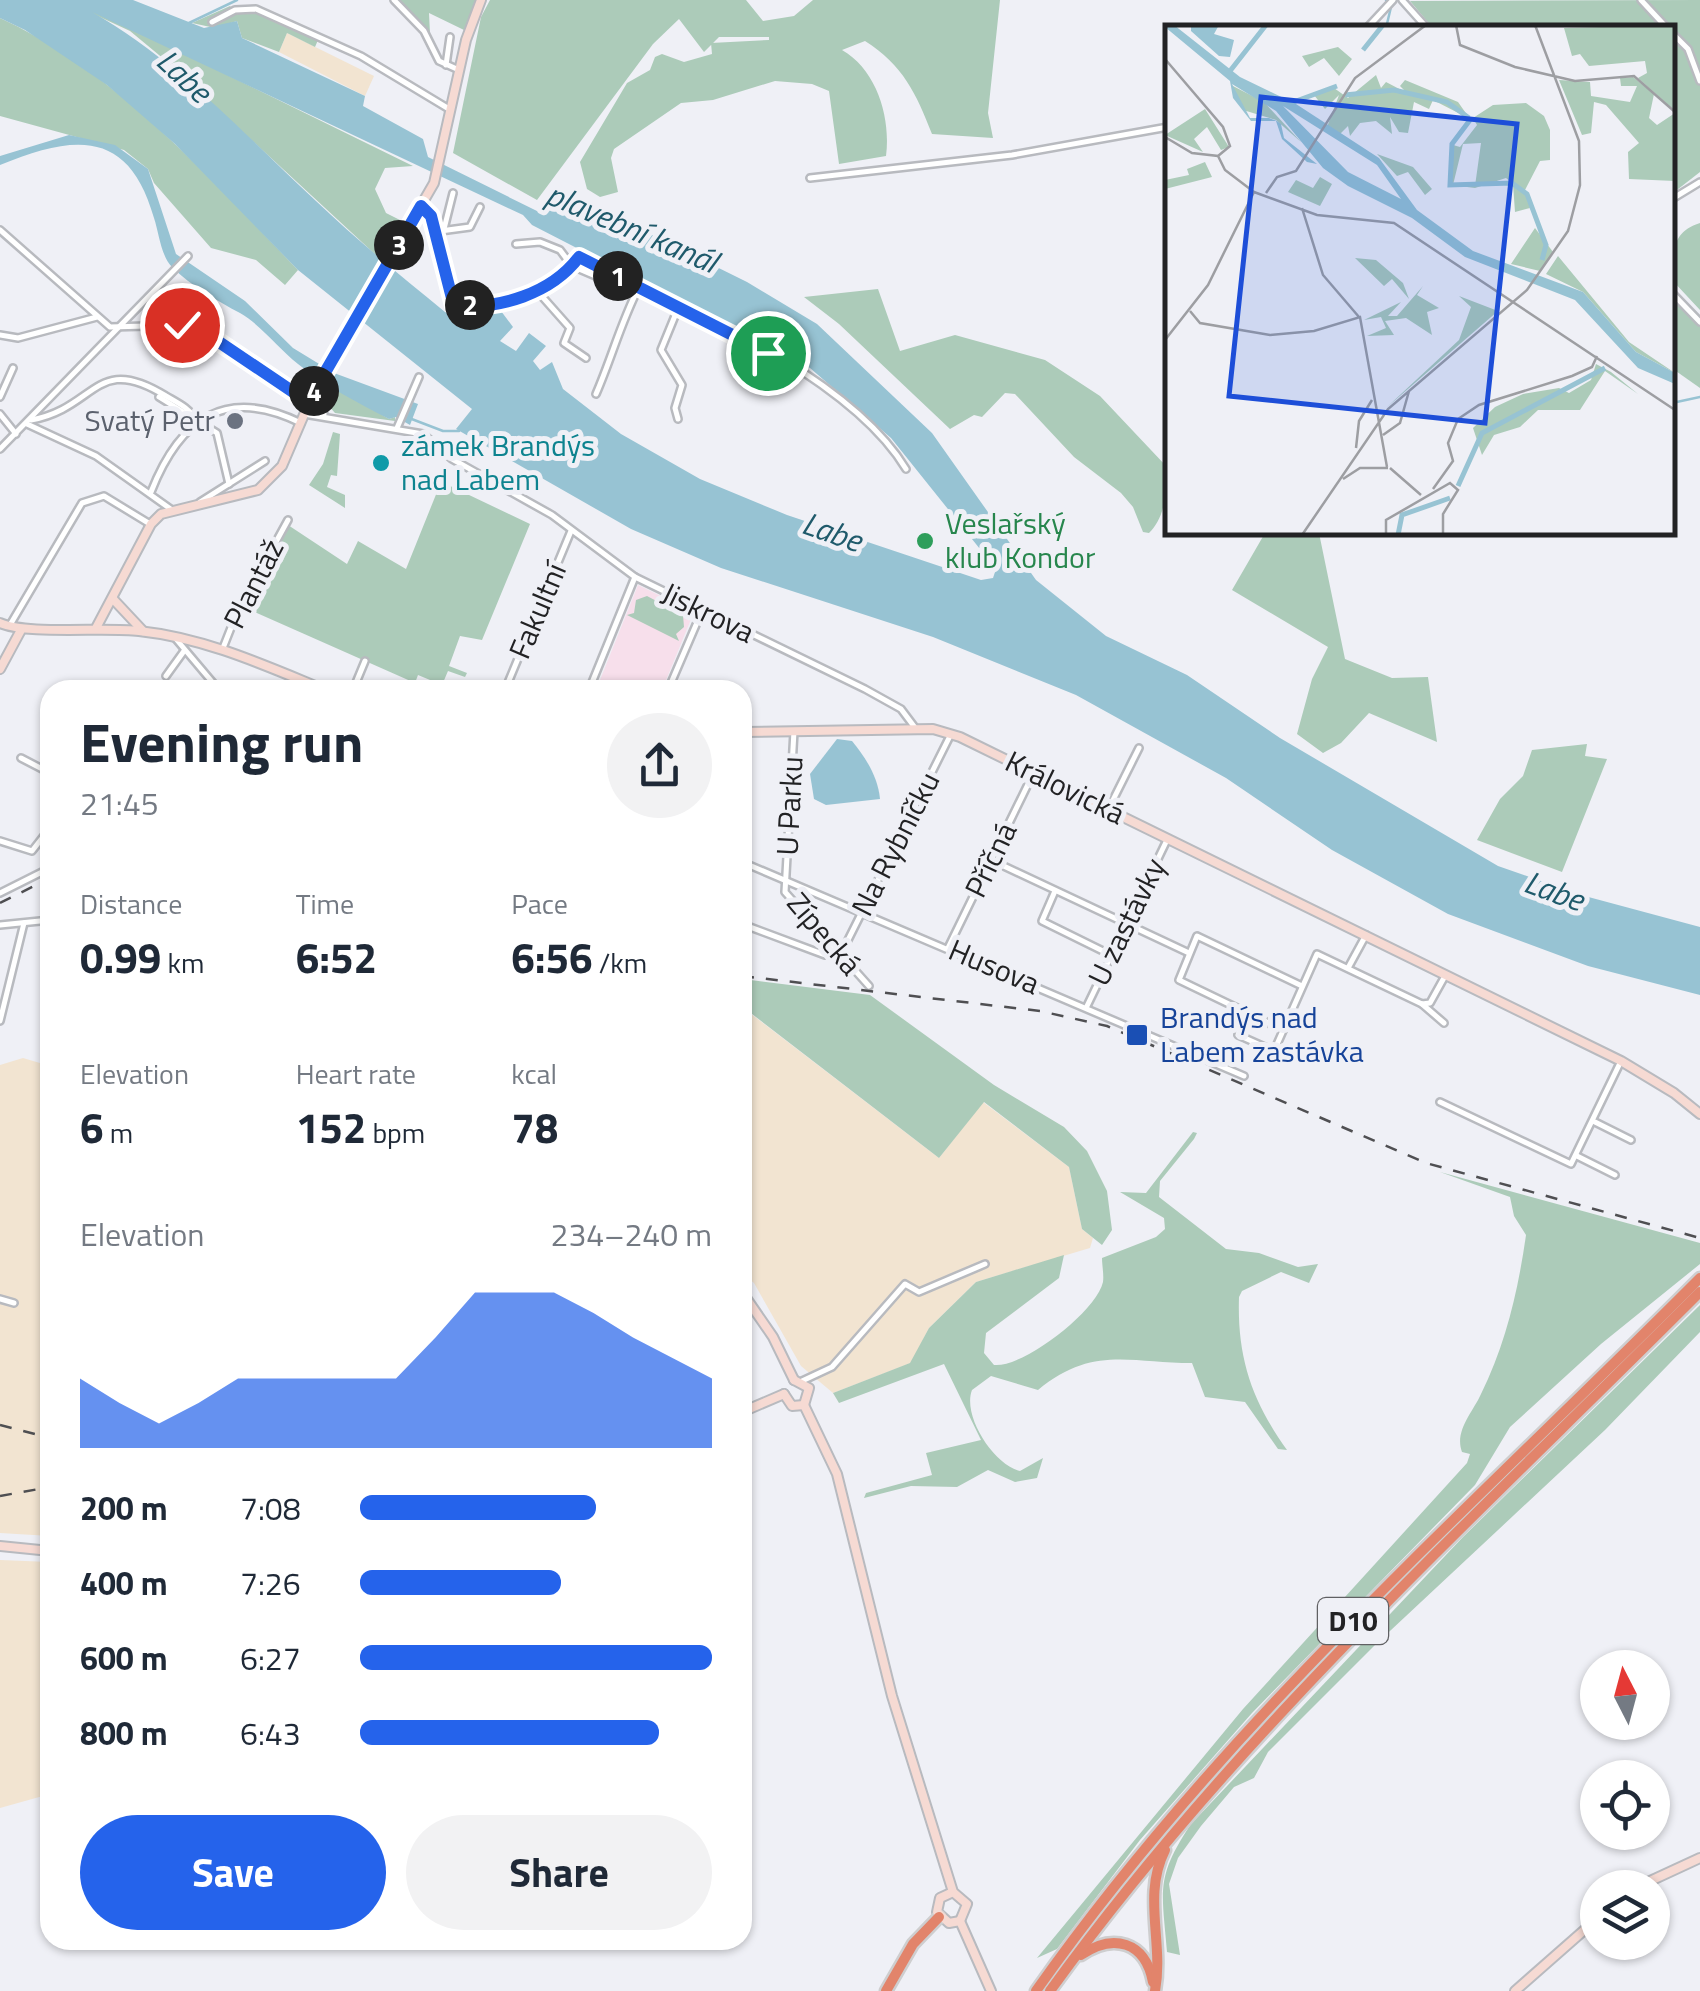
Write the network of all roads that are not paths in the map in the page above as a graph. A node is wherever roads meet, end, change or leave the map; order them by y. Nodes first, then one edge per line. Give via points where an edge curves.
1 (394, 0) edge
2 (480, 0) edge
3 (1393, 0) edge
4 (1402, 0) edge
5 (1641, 0) edge
6 (212, 22) dead end
7 (1370, 25) edge
8 (1424, 25) edge
9 (1665, 25) edge
10 (1675, 35) edge
11 (450, 36) dead end
12 (446, 65) junction
13 (460, 70) junction
14 (1700, 81) edge
15 (452, 110) junction
16 (1165, 129) edge
17 (810, 178) dead end
18 (1700, 182) edge
19 (453, 192) dead end
20 (1675, 197) edge
21 (421, 206) junction
22 (480, 207) dead end
23 (444, 229) junction
24 (0, 230) edge
25 (433, 232) junction
26 (516, 244) dead end
27 (188, 256) dead end
28 (572, 266) junction
29 (614, 284) dead end
30 (640, 286) junction
31 (539, 293) junction
32 (1675, 296) edge
33 (679, 306) junction
34 (97, 317) junction
35 (1700, 322) edge
36 (121, 327) junction
37 (0, 336) edge
38 (586, 358) dead end
39 (13, 368) dead end
40 (420, 377) dead end
41 (596, 394) dead end
42 (0, 397) edge
43 (160, 397) dead end
44 (308, 402) junction
45 (0, 414) edge
46 (324, 414) junction
47 (302, 418) junction
48 (678, 419) dead end
49 (197, 420) junction
50 (29, 422) junction
51 (398, 424) junction
52 (16, 434) junction
53 (0, 450) edge
54 (265, 461) dead end
55 (906, 469) dead end
56 (229, 484) junction
57 (151, 492) junction
58 (193, 506) junction
59 (172, 510) junction
60 (288, 520) dead end
61 (151, 524) junction
62 (571, 531) junction
63 (635, 577) junction
64 (113, 599) junction
65 (702, 610) junction
66 (4, 625) edge
67 (96, 628) junction
68 (21, 630) junction
69 (143, 631) junction
70 (176, 639) junction
71 (223, 648) junction
72 (184, 651) junction
73 (365, 662) dead end
74 (0, 670) edge
75 (166, 676) dead end
76 (203, 680) edge
77 (300, 680) edge
78 (357, 680) edge
79 (509, 680) edge
80 (593, 680) edge
81 (672, 680) edge
82 (916, 729) junction
83 (752, 732) edge
84 (794, 732) junction
85 (951, 734) junction
86 (1140, 748) dead end
87 (20, 758) dead end
88 (40, 768) edge
89 (1034, 772) junction
90 (1109, 808) junction
91 (1168, 837) junction
92 (0, 840) edge
93 (40, 841) edge
94 (991, 860) junction
95 (752, 866) edge
96 (40, 873) edge
97 (785, 880) junction
98 (1055, 891) junction
99 (0, 893) edge
100 (862, 911) junction
101 (40, 921) edge
102 (24, 923) junction
103 (1125, 924) junction
104 (0, 926) edge
105 (752, 928) edge
106 (1366, 934) junction
107 (948, 948) junction
108 (1189, 953) junction
109 (841, 954) junction
110 (1110, 955) junction
111 (1348, 968) junction
112 (1446, 974) junction
113 (869, 986) dead end
114 (1302, 986) junction
115 (1422, 1004) junction
116 (1087, 1007) junction
117 (1247, 1013) junction
118 (0, 1021) edge
119 (1444, 1022) dead end
120 (1283, 1030) junction
121 (1622, 1060) junction
122 (1244, 1076) dead end
123 (1440, 1102) dead end
124 (1700, 1102) edge
125 (1688, 1103) junction
126 (1700, 1114) edge
127 (1595, 1122) junction
128 (1630, 1140) dead end
129 (1577, 1156) junction
130 (1614, 1174) dead end
131 (986, 1264) dead end
132 (1700, 1278) edge
133 (1700, 1292) edge
134 (0, 1299) edge
135 (14, 1303) dead end
136 (752, 1306) edge
137 (815, 1377) junction
138 (798, 1381) junction
139 (810, 1389) junction
140 (784, 1394) junction
141 (804, 1404) junction
142 (752, 1408) edge
143 (0, 1546) edge
144 (40, 1550) edge
145 (1180, 1826) junction
146 (1700, 1858) edge
147 (1670, 1872) edge
148 (952, 1892) junction
149 (939, 1916) junction
150 (960, 1921) junction
151 (1580, 1934) edge
152 (1062, 1973) junction
153 (886, 1991) edge
154 (992, 1991) edge
155 (1036, 1991) edge
156 (1050, 1991) edge
157 (1154, 1991) edge
158 (1515, 1991) edge

1 - 12 street
2 - 13 main road
3 - 7 street
4 - 8 street
5 - 9 street
6 - 15 street via 256,9 361,56
10 - 14 street
11 - 12 street
12 - 13 street
13 - 15 main road
15 - 21 main road via 436,179
16 - 17 street via 1012,155
18 - 20 street
19 - 23 street
21 - 25 street
21 - 44 main road
22 - 23 street via 470,227
23 - 25 street
24 - 34 street
25 - 31 street via 454,306
26 - 28 street via 540,242 565,254
27 - 36 street
28 - 29 street
28 - 30 street via 579,257
28 - 31 street
30 - 33 street
30 - 41 street
31 - 38 street via 570,328 564,343
32 - 35 street
33 - 48 street via 662,350 682,386
33 - 55 street via 822,385 894,449
34 - 36 street
34 - 37 street via 18,338
36 - 44 street via 182,325
36 - 50 street
39 - 42 street
40 - 51 street
43 - 49 street
44 - 46 street
44 - 47 main road
45 - 52 street
46 - 47 street, Jiskrova
46 - 51 street, Jiskrova
47 - 49 street, Jiskrova via 243,406
47 - 58 main road via 266,486
49 - 50 street via 149,385 116,376 71,409
49 - 56 street via 217,433
49 - 57 street
50 - 52 street
50 - 57 street
51 - 62 street, Jiskrova
52 - 53 street
54 - 56 street
56 - 58 street
57 - 59 street
58 - 59 main road
59 - 61 main road
60 - 71 street, Plantáž
61 - 64 main road
61 - 66 street via 104,496 82,502
62 - 63 street, Jiskrova
62 - 79 street, Fakultní
63 - 65 street, Jiskrova
63 - 80 street
64 - 67 main road
64 - 69 main road
65 - 81 street
65 - 82 street, Jiskrova via 889,702
66 - 68 main road
67 - 68 main road
67 - 69 main road
68 - 74 main road
69 - 70 main road
70 - 71 main road
70 - 72 street
71 - 77 main road
72 - 75 street
72 - 76 street
73 - 78 street
82 - 84 main road, Královická
82 - 85 main road, Královická
83 - 84 main road, Královická
84 - 97 street, U Parku
85 - 89 main road, Královická
85 - 100 street, Na Rybníčku
86 - 90 street
87 - 88 street
89 - 90 main road, Královická
89 - 94 street, Příčná
90 - 91 main road, Královická
91 - 103 street, U zastávky
91 - 106 main road, Královická
92 - 93 street via 32,851
94 - 98 street
94 - 107 street, Příčná
95 - 97 street, Husova
96 - 99 street
97 - 100 street, Husova
97 - 109 street, Zípecká via 785,892
98 - 103 street
98 - 110 street via 1042,921
100 - 107 street, Husova
100 - 109 street, Na Rybníčku
101 - 102 street
102 - 104 street
102 - 118 street
103 - 108 street
103 - 110 street, U zastávky
105 - 109 street via 825,955
106 - 111 street
106 - 112 main road, Královická
107 - 116 street, Husova
108 - 114 street via 1197,936
108 - 117 street via 1179,980
109 - 113 street, Zípecká
110 - 116 street, U zastávky
111 - 114 street via 1317,954
111 - 115 street
112 - 115 street via 1430,1004
112 - 121 main road, Královická
114 - 120 street
115 - 119 street
116 - 122 street, Husova
117 - 120 street
117 - 120 street via 1238,1036 1274,1051
121 - 125 main road, Královická
121 - 127 street
123 - 129 street via 1572,1164
124 - 125 street
125 - 126 main road, Královická
127 - 128 street
127 - 129 street
129 - 130 street
131 - 137 street via 919,1292 905,1284 832,1367
132 - 155 highway, D10 via 1494,1476 1234,1748
133 - 145 highway, D10 via 1382,1606
134 - 135 street
136 - 138 main road
137 - 138 street
137 - 139 street
138 - 139 main road
138 - 140 main road
139 - 141 main road
140 - 141 main road via 790,1405
140 - 142 main road
141 - 148 main road via 836,1474 892,1696
143 - 144 main road
145 - 152 highway, D10
145 - 157 highway via 1153,1882 1159,1957
146 - 147 main road
148 - 149 main road via 937,1902
148 - 150 main road via 967,1904
149 - 150 main road
149 - 153 highway
150 - 154 main road
151 - 158 main road
152 - 156 highway, D10
152 - 157 highway via 1090,1949 1122,1942 1144,1957

